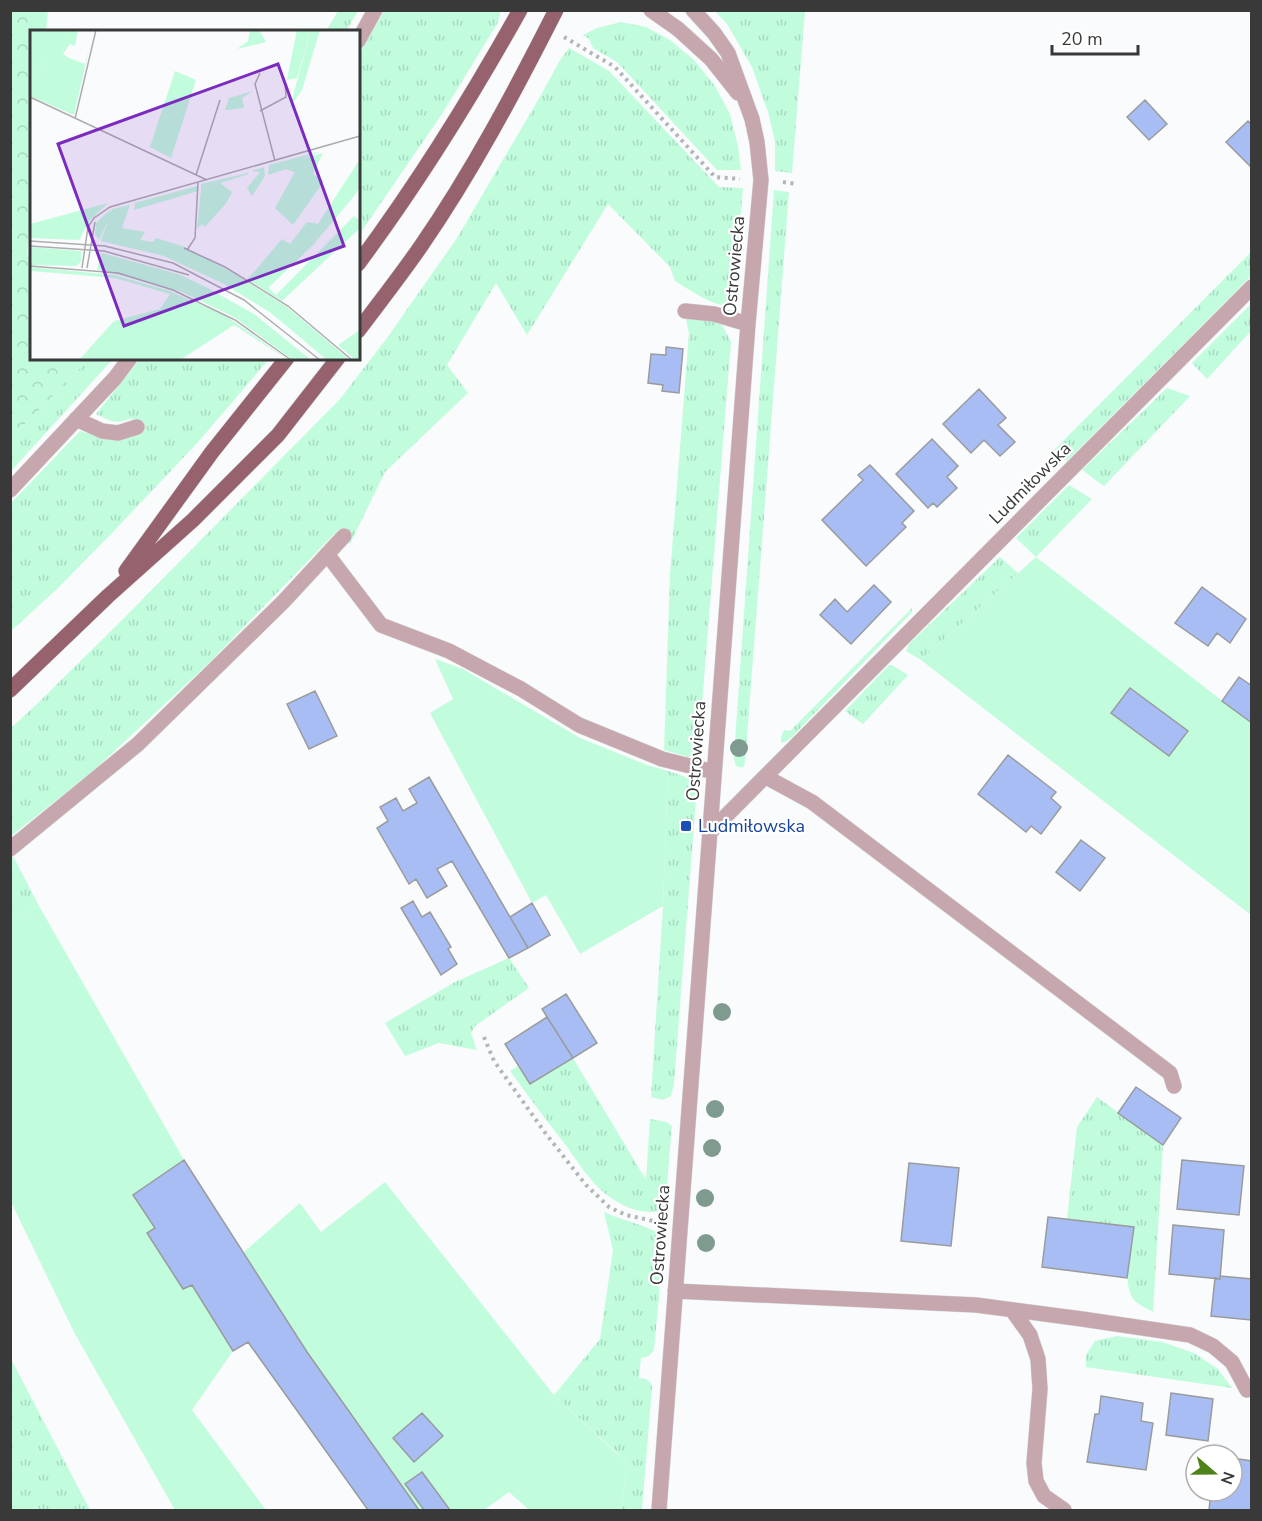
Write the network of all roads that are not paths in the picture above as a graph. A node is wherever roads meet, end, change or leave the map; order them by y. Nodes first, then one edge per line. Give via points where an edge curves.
1 (375, 10) edge
2 (520, 10) edge
3 (556, 10) edge
4 (651, 10) edge
5 (693, 10) edge
6 (360, 37) edge
7 (746, 103) junction
8 (360, 261) edge
9 (1251, 288) edge
10 (685, 312) dead end
11 (748, 324) junction
12 (360, 329) edge
13 (128, 360) edge
14 (285, 360) edge
15 (336, 360) edge
16 (76, 419) junction
17 (137, 428) dead end
18 (10, 490) edge
19 (344, 536) dead end
20 (327, 554) junction
21 (108, 596) junction
22 (10, 690) edge
23 (714, 772) junction
24 (766, 777) junction
25 (709, 833) junction
26 (10, 849) edge
27 (1174, 1086) dead end
28 (675, 1291) junction
29 (1012, 1310) junction
30 (1247, 1390) dead end
31 (659, 1510) edge
32 (1064, 1510) edge

1 - 6 street
2 - 8 main road via 443,142
3 - 12 main road via 471,168 421,246
4 - 7 street, Ostrowiecka via 711,60
5 - 7 street, Ostrowiecka via 728,53
7 - 11 street, Ostrowiecka via 757,142 761,180
9 - 24 street, Ludmiłowska
10 - 11 street via 714,314
11 - 23 street, Ostrowiecka
13 - 16 street
14 - 21 main road via 212,452
15 - 21 main road via 278,435 193,520
16 - 17 street via 102,431 118,433
16 - 18 street
19 - 20 street
20 - 23 street via 381,625 449,651 579,725 662,759
20 - 26 street via 138,744
21 - 22 main road
23 - 25 street, Ostrowiecka
24 - 25 street, Ludmiłowska
24 - 27 street via 812,802 1170,1073
25 - 28 street, Ostrowiecka
28 - 29 street
28 - 31 street, Ostrowiecka
29 - 30 street via 1190,1335 1213,1346 1232,1362
29 - 32 street via 1030,1335 1038,1359 1036,1481 1044,1496

